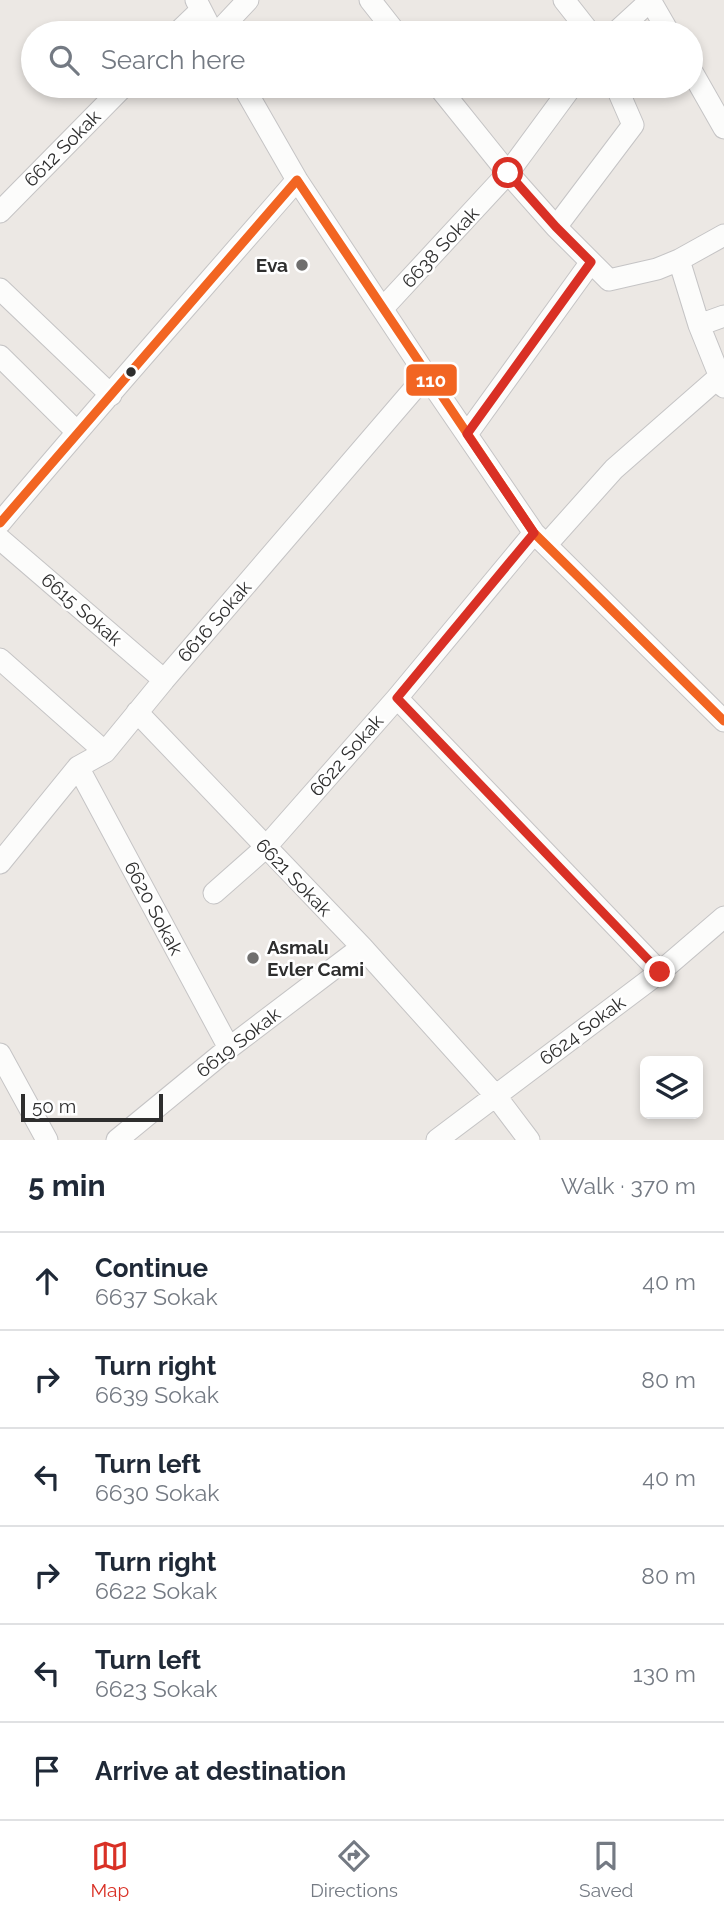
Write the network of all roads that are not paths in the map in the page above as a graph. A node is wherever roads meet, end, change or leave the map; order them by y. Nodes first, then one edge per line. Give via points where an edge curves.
1 (248, 0) edge
2 (370, 0) edge
3 (564, 0) edge
4 (651, 0) edge
5 (198, 5) edge
6 (186, 21) edge
7 (208, 21) edge
8 (227, 21) edge
9 (387, 21) edge
10 (581, 21) edge
11 (628, 21) edge
12 (662, 21) edge
13 (703, 91) edge
14 (112, 98) edge
15 (250, 98) edge
16 (448, 98) edge
17 (563, 98) edge
18 (622, 98) edge
19 (724, 128) edge
20 (508, 173) junction
21 (297, 180) junction
22 (0, 212) edge
23 (724, 220) edge
24 (556, 227) junction
25 (724, 235) edge
26 (680, 260) junction
27 (591, 262) junction
28 (0, 289) edge
29 (383, 308) junction
30 (724, 316) edge
31 (699, 325) junction
32 (0, 356) edge
33 (426, 375) junction
34 (721, 382) edge
35 (111, 395) junction
36 (77, 432) junction
37 (467, 434) junction
38 (0, 523) edge
39 (540, 538) junction
40 (0, 539) edge
41 (0, 659) edge
42 (164, 680) junction
43 (397, 698) junction
44 (137, 712) junction
45 (724, 721) edge
46 (105, 752) junction
47 (78, 767) junction
48 (265, 848) junction
49 (0, 863) edge
50 (214, 893) dead end
51 (724, 916) edge
52 (362, 947) junction
53 (660, 972) junction
54 (229, 1048) junction
55 (0, 1054) edge
56 (495, 1095) junction
57 (47, 1140) edge
58 (117, 1140) edge
59 (437, 1140) edge
60 (529, 1140) edge

1 - 8 street
2 - 9 street
3 - 10 street
4 - 11 street
4 - 12 street
5 - 6 street
5 - 7 street
13 - 19 street
14 - 22 street, 6612 Sokak
15 - 21 street
16 - 20 street
17 - 20 street, 6638 Sokak
18 - 24 street via 634,125
20 - 24 street
20 - 29 street, 6638 Sokak
21 - 29 street
21 - 35 street
23 - 25 street
24 - 27 street
25 - 26 street
26 - 27 street via 609,280
26 - 31 street
27 - 37 street
28 - 35 street
29 - 33 street
30 - 31 street
31 - 34 street
32 - 36 street
33 - 37 street
33 - 42 street, 6616 Sokak
34 - 39 street, 6622 Sokak via 614,469
35 - 36 street
36 - 38 street
37 - 39 street
39 - 43 street, 6622 Sokak
39 - 45 street
40 - 42 street, 6615 Sokak
41 - 46 street
42 - 44 street, 6616 Sokak
43 - 48 street, 6622 Sokak
43 - 53 street
44 - 46 street, 6616 Sokak
44 - 48 street, 6621 Sokak
46 - 47 street, 6616 Sokak
47 - 49 street, 6616 Sokak
47 - 54 street, 6620 Sokak
48 - 50 street, 6622 Sokak
48 - 52 street, 6621 Sokak
51 - 53 street, 6624 Sokak
52 - 54 street, 6619 Sokak
52 - 56 street, 6621 Sokak
53 - 56 street, 6624 Sokak
54 - 58 street, 6619 Sokak
55 - 57 street
56 - 59 street, 6624 Sokak
56 - 60 street, 6621 Sokak

